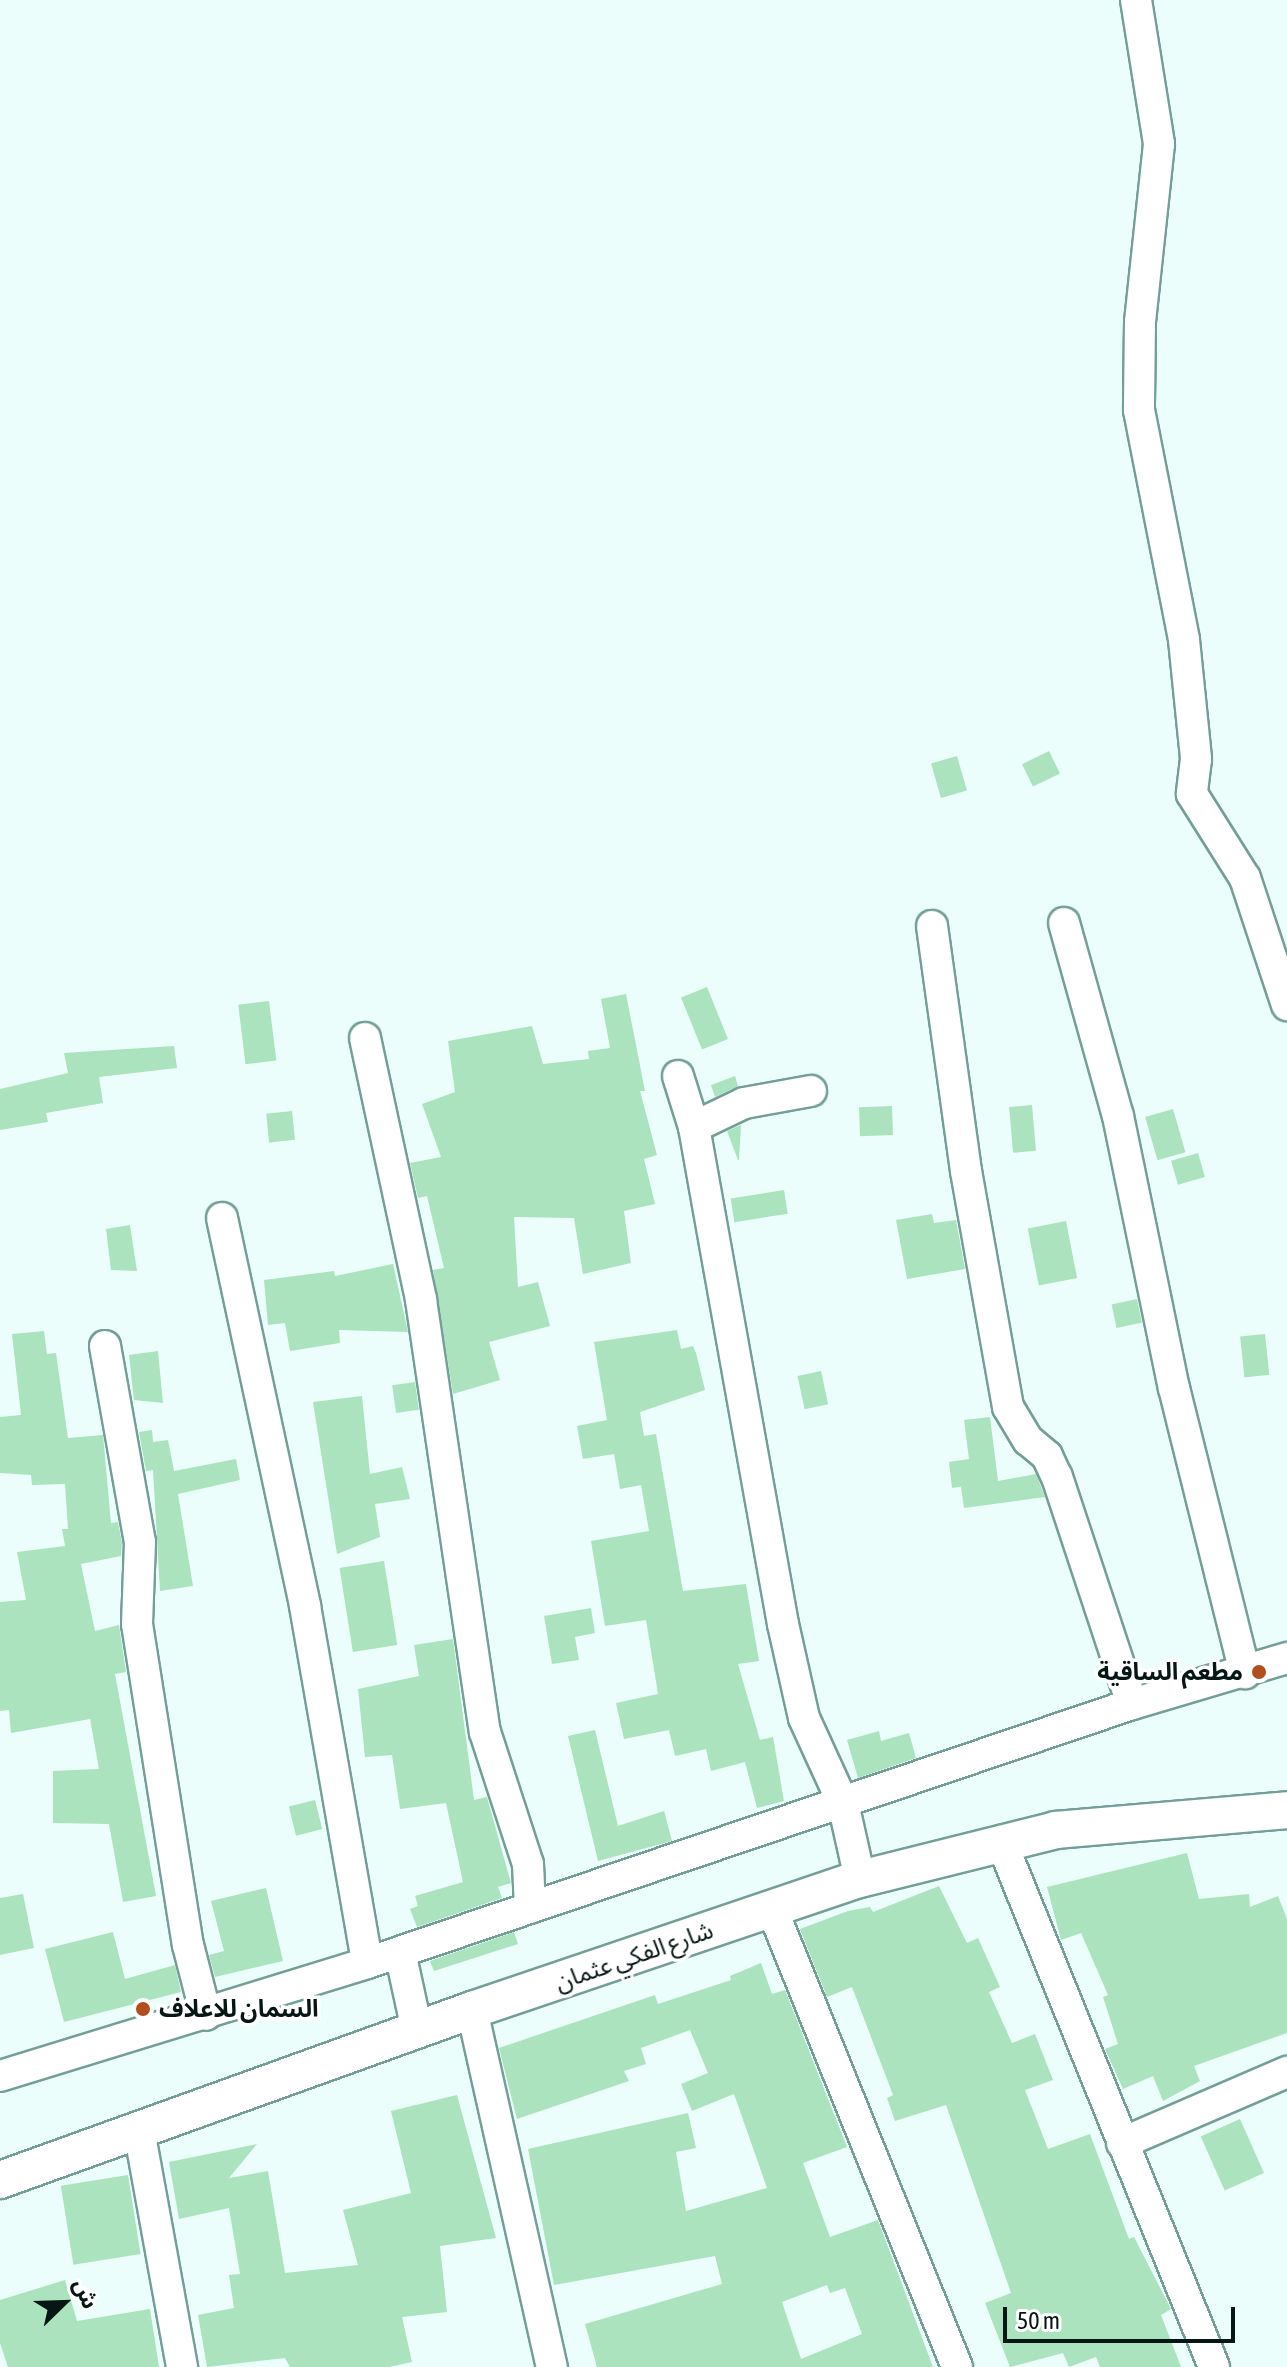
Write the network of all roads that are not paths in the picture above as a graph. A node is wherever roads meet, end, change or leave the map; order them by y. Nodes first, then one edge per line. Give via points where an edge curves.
1 (1136, 0) edge
2 (1064, 923) dead end
3 (932, 926) dead end
4 (1287, 1005) edge
5 (365, 1038) dead end
6 (678, 1076) dead end
7 (811, 1091) dead end
8 (694, 1127) junction
9 (222, 1218) dead end
10 (105, 1346) dead end
11 (1287, 1658) edge
12 (1245, 1673) junction
13 (1132, 1704) junction
14 (843, 1803) junction
15 (1287, 1810) edge
16 (1001, 1841) junction
17 (860, 1879) junction
18 (530, 1908) junction
19 (772, 1909) junction
20 (400, 1952) junction
21 (367, 1963) junction
22 (472, 2010) junction
23 (206, 2015) junction
24 (417, 2030) junction
25 (1287, 2072) edge
26 (0, 2076) edge
27 (139, 2130) junction
28 (1122, 2143) junction
29 (0, 2180) edge
30 (182, 2367) edge
31 (552, 2367) edge
32 (957, 2367) edge
33 (1214, 2367) edge

1 - 4 street via 1159,144 1140,322 1139,410 1184,640 1196,759 1192,794 1245,878
2 - 12 street via 1118,1116 1174,1388
3 - 13 street via 966,1171 1008,1407 1057,1477
5 - 18 street via 421,1300 485,1732 528,1864
6 - 8 street
7 - 8 street via 744,1103
8 - 14 street via 783,1624 804,1718
9 - 21 street via 305,1606
10 - 23 street via 140,1542 137,1624 185,1931
11 - 12 street
12 - 13 street
13 - 14 street
14 - 17 street
14 - 18 street
15 - 16 street, شارع الفكي عثمان via 1151,1819
16 - 17 street, شارع الفكي عثمان
16 - 28 street
17 - 19 street, شارع الفكي عثمان
18 - 20 street
19 - 22 street, شارع الفكي عثمان
19 - 32 street
20 - 21 street
20 - 24 street
21 - 23 street
22 - 24 street, شارع الفكي عثمان
22 - 31 street
23 - 26 street
24 - 27 street, شارع الفكي عثمان
25 - 28 street
27 - 29 street, شارع الفكي عثمان
27 - 30 street
28 - 33 street

